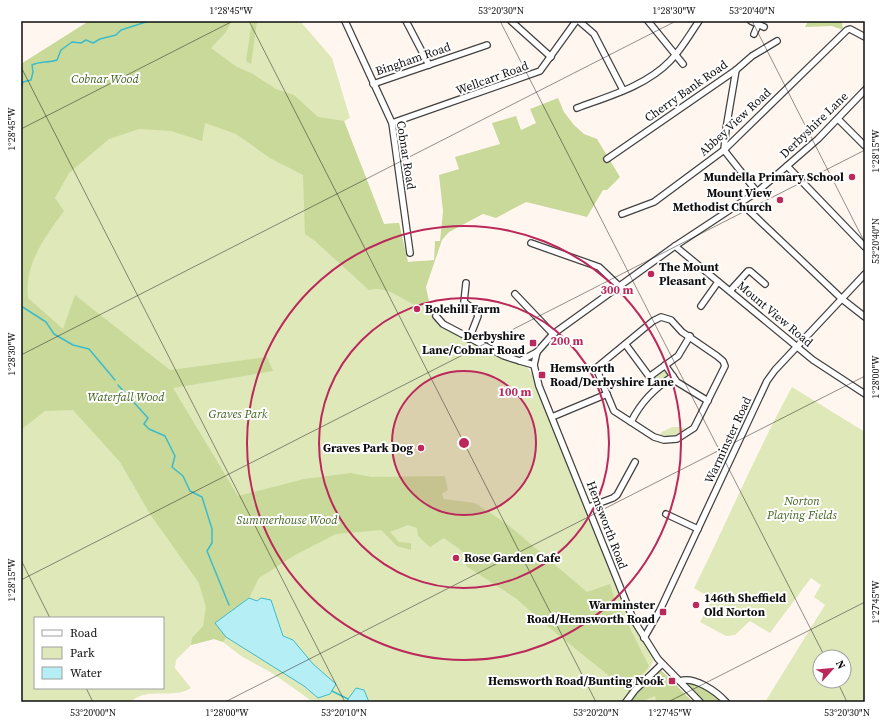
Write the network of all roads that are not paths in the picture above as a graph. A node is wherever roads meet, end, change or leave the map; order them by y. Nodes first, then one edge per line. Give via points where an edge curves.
1 (345, 21) edge
2 (406, 21) edge
3 (511, 21) edge
4 (577, 21) edge
5 (648, 21) edge
6 (699, 21) edge
7 (751, 21) edge
8 (754, 34) dead end
9 (865, 37) edge
10 (776, 41) dead end
11 (487, 45) dead end
12 (675, 55) junction
13 (551, 57) junction
14 (429, 64) junction
15 (683, 64) dead end
16 (736, 70) junction
17 (373, 84) junction
18 (623, 90) junction
19 (865, 90) edge
20 (577, 108) dead end
21 (838, 119) junction
22 (392, 123) junction
23 (865, 146) edge
24 (724, 150) junction
25 (607, 160) dead end
26 (787, 166) junction
27 (756, 192) junction
28 (741, 203) junction
29 (622, 214) dead end
30 (531, 243) dead end
31 (675, 246) junction
32 (865, 247) edge
33 (410, 253) dead end
34 (865, 274) edge
35 (718, 282) junction
36 (466, 283) dead end
37 (765, 284) dead end
38 (620, 286) junction
39 (730, 291) junction
40 (515, 294) dead end
41 (842, 299) junction
42 (701, 306) dead end
43 (436, 316) dead end
44 (865, 317) edge
45 (553, 334) junction
46 (690, 336) junction
47 (469, 339) junction
48 (626, 345) junction
49 (798, 347) junction
50 (537, 352) junction
51 (520, 361) junction
52 (534, 365) junction
53 (665, 366) junction
54 (673, 376) junction
55 (649, 377) junction
56 (656, 387) junction
57 (607, 394) junction
58 (865, 394) edge
59 (708, 401) junction
60 (552, 418) junction
61 (631, 422) junction
62 (635, 462) dead end
63 (589, 508) junction
64 (666, 514) dead end
65 (698, 529) junction
66 (644, 638) junction
67 (662, 664) junction
68 (680, 681) junction
69 (626, 702) edge
70 (700, 702) edge
71 (726, 702) edge

1 - 17 street, Cobnar Road
2 - 14 street
3 - 13 street
4 - 13 street, Wellcarr Road
4 - 18 street via 586,25 597,39
5 - 12 street
6 - 12 street
7 - 8 street via 761,26
9 - 24 street, Abbey View Road via 850,29 847,30
10 - 16 street, Cherry Bank Road
11 - 14 street, Bingham Road
12 - 15 street
12 - 18 street via 651,76
13 - 22 street, Wellcarr Road via 540,71 531,76
14 - 17 street, Bingham Road
16 - 24 street
16 - 25 street, Cherry Bank Road
17 - 22 street, Cobnar Road
18 - 20 street
19 - 21 street, Derbyshire Lane
21 - 23 street
21 - 26 street, Derbyshire Lane
22 - 33 street, Cobnar Road
24 - 27 street
24 - 29 street, Abbey View Road via 654,202
26 - 27 street, Derbyshire Lane
26 - 32 street
27 - 28 street, Derbyshire Lane
28 - 31 street, Derbyshire Lane
28 - 41 street
30 - 38 street via 599,266
31 - 35 street, Mount View Road
31 - 38 street, Derbyshire Lane
34 - 41 street, Warminster Road
35 - 39 street, Mount View Road
35 - 42 street
36 - 47 street via 464,302 478,316
37 - 39 street via 748,271
38 - 45 street, Derbyshire Lane
39 - 49 street, Mount View Road
40 - 45 street
41 - 44 street
41 - 49 street, Warminster Road
43 - 47 street via 443,324
45 - 50 street, Derbyshire Lane
46 - 48 street via 682,332 670,319 661,317
46 - 53 street via 678,356
46 - 59 street via 725,364 724,371
47 - 51 street
48 - 55 street
48 - 57 street via 596,368
49 - 58 street, Mount View Road via 827,370
49 - 65 street, Warminster Road via 775,370 768,381
50 - 51 street
50 - 52 street, Derbyshire Lane
51 - 52 street
52 - 60 street, Hemsworth Road via 539,386
53 - 54 street
53 - 55 street
54 - 56 street
54 - 59 street via 681,385
55 - 56 street
56 - 61 street via 639,406
57 - 60 street
57 - 61 street via 614,411
59 - 61 street via 694,428 676,440 656,439
60 - 63 street, Hemsworth Road
62 - 63 street via 617,495
63 - 66 street, Hemsworth Road via 621,592
64 - 65 street
65 - 66 street, Warminster Road
66 - 67 street, Hemsworth Road
67 - 68 street, Hemsworth Road
67 - 69 street
68 - 70 street, Hemsworth Road
68 - 71 street via 685,679 703,686 721,696

